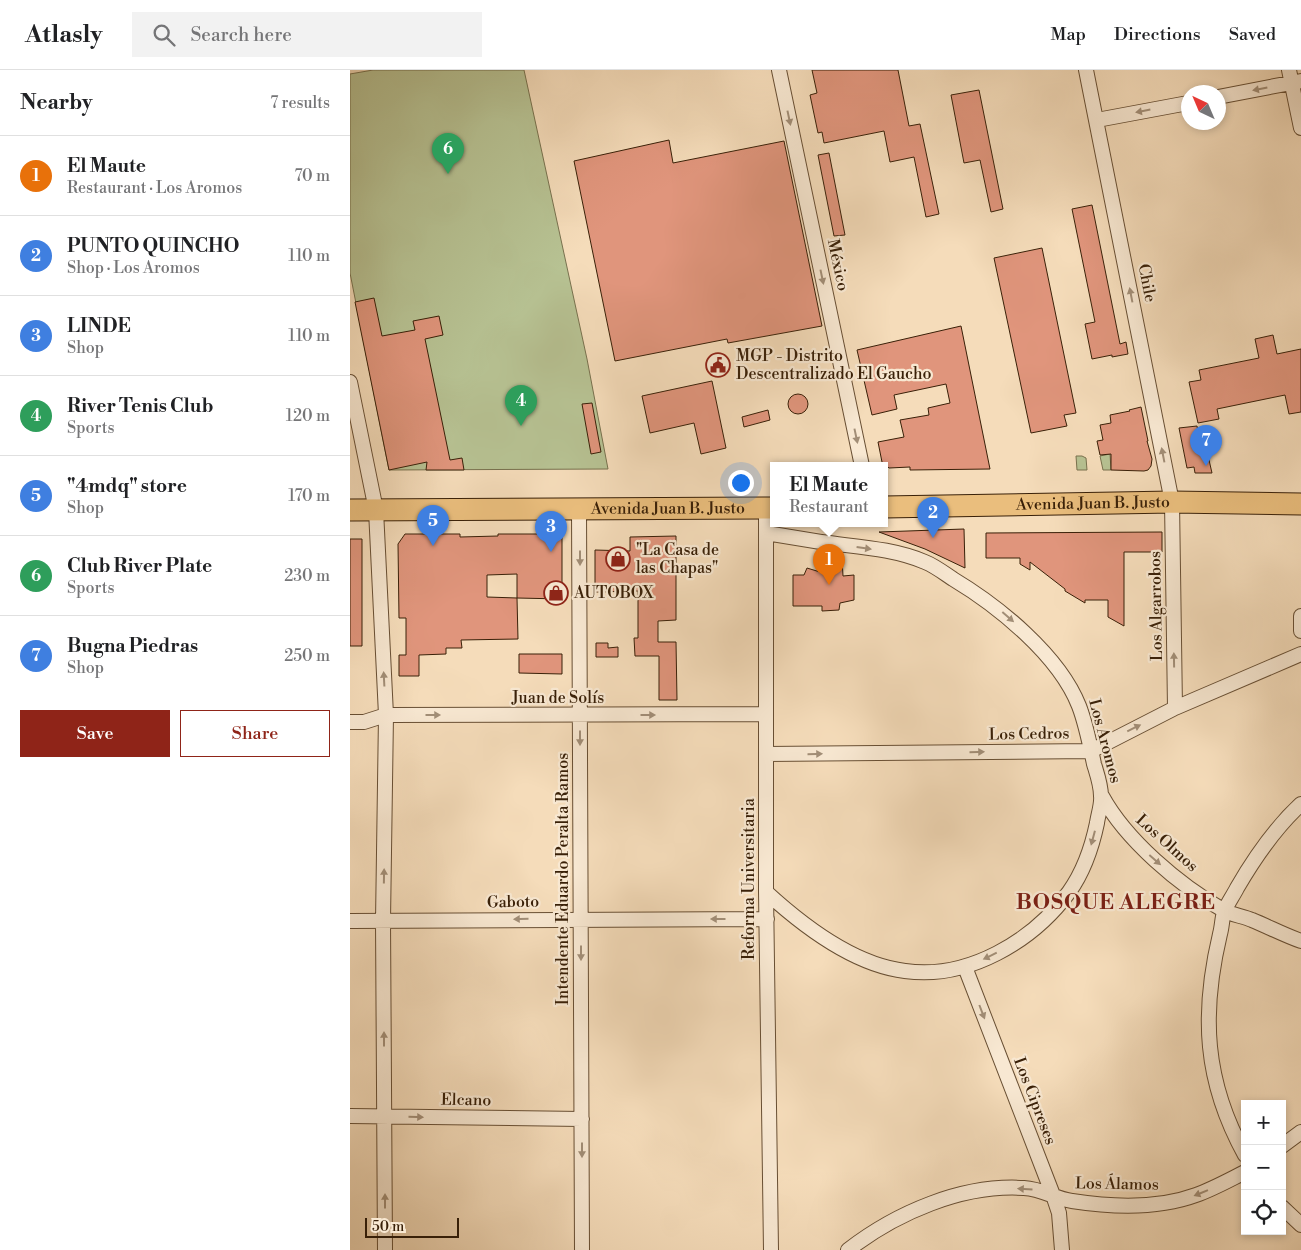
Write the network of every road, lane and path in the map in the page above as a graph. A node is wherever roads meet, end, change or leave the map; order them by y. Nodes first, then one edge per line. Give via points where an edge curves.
1 (779, 70) edge
2 (1086, 70) edge
3 (1294, 78) edge
4 (1226, 95) edge
5 (1181, 104) edge
6 (1097, 120) junction
7 (1301, 128) edge
8 (350, 382) edge
9 (861, 462) edge
10 (1172, 502) junction
11 (1301, 504) edge
12 (888, 507) edge
13 (770, 508) edge
14 (579, 509) junction
15 (350, 510) edge
16 (376, 510) junction
17 (766, 533) junction
18 (1301, 616) edge
19 (1301, 631) edge
20 (1301, 654) edge
21 (1175, 708) junction
22 (766, 714) junction
23 (386, 715) junction
24 (580, 715) junction
25 (350, 722) edge
26 (1091, 751) junction
27 (766, 754) junction
28 (1102, 796) junction
29 (1301, 804) edge
30 (766, 892) junction
31 (1224, 911) junction
32 (581, 919) junction
33 (767, 919) junction
34 (350, 921) edge
35 (383, 921) junction
36 (1301, 941) edge
37 (965, 967) junction
38 (350, 1116) edge
39 (384, 1116) junction
40 (582, 1119) junction
41 (1301, 1132) edge
42 (1283, 1145) edge
43 (1241, 1147) edge
44 (1241, 1174) edge
45 (1053, 1195) junction
46 (1286, 1211) edge
47 (1301, 1226) edge
48 (385, 1250) edge
49 (582, 1250) edge
50 (771, 1250) edge
51 (848, 1250) edge
52 (1062, 1250) edge

1 -> 9 street, México
2 - 6 street, Chile
3 -> 4 street
3 - 7 street
5 -> 6 street
10 -> 6 street, Chile
8 - 16 street
10 - 11 main road, Avenida Juan B. Justo
10 - 12 main road, Avenida Juan B. Justo
21 -> 10 street, Los Algarrobos
13 - 14 main road, Avenida Juan B. Justo
13 - 17 street, Reforma Universitaria
14 - 16 main road, Avenida Juan B. Justo
14 -> 24 street, Intendente Eduardo Peralta Ramos
15 - 16 main road, Avenida Juan B. Justo
23 -> 16 street
17 - 22 street, Reforma Universitaria
17 -> 26 street, Los Aromos via 903,554 927,563 987,601 1021,629 1066,682 1079,706
18 - 19 street
20 - 21 street, Los Cedros
26 -> 21 street, Los Cedros
24 -> 22 street, Juan de Solís
22 - 27 street, Reforma Universitaria
23 -> 24 street, Juan de Solís
23 - 25 street, Juan de Solís via 364,722
35 -> 23 street
24 -> 32 street, Intendente Eduardo Peralta Ramos
27 -> 26 street, Los Cedros
26 - 28 street, Los Aromos
27 - 30 street, Reforma Universitaria
28 -> 31 street, Los Olmos via 1125,831 1146,851
28 -> 37 street, Los Aromos via 1094,837 1084,866 1069,892 1045,920 1015,942
29 - 31 street via 1272,834
30 - 33 street, Reforma Universitaria
30 - 37 street, Los Aromos via 817,933 874,963 905,971 936,972
31 - 36 street, Los Olmos
31 - 43 street via 1210,983 1209,1038 1218,1091
33 -> 32 street, Gaboto
32 -> 35 street, Gaboto
32 -> 40 street, Intendente Eduardo Peralta Ramos
33 - 50 street, Reforma Universitaria
34 - 35 street, Gaboto
39 -> 35 street
37 -> 45 street, Los Cipreses
38 - 39 street, Elcano
39 -> 40 street, Elcano
48 -> 39 street
40 -> 49 street, Intendente Eduardo Peralta Ramos
41 - 42 street
44 -> 45 street, Los Álamos via 1196,1195 1166,1203 1091,1204
45 -> 51 street, Los Álamos via 1023,1188 971,1192 944,1199 862,1239
45 - 52 street, Los Cipreses
46 - 47 street

